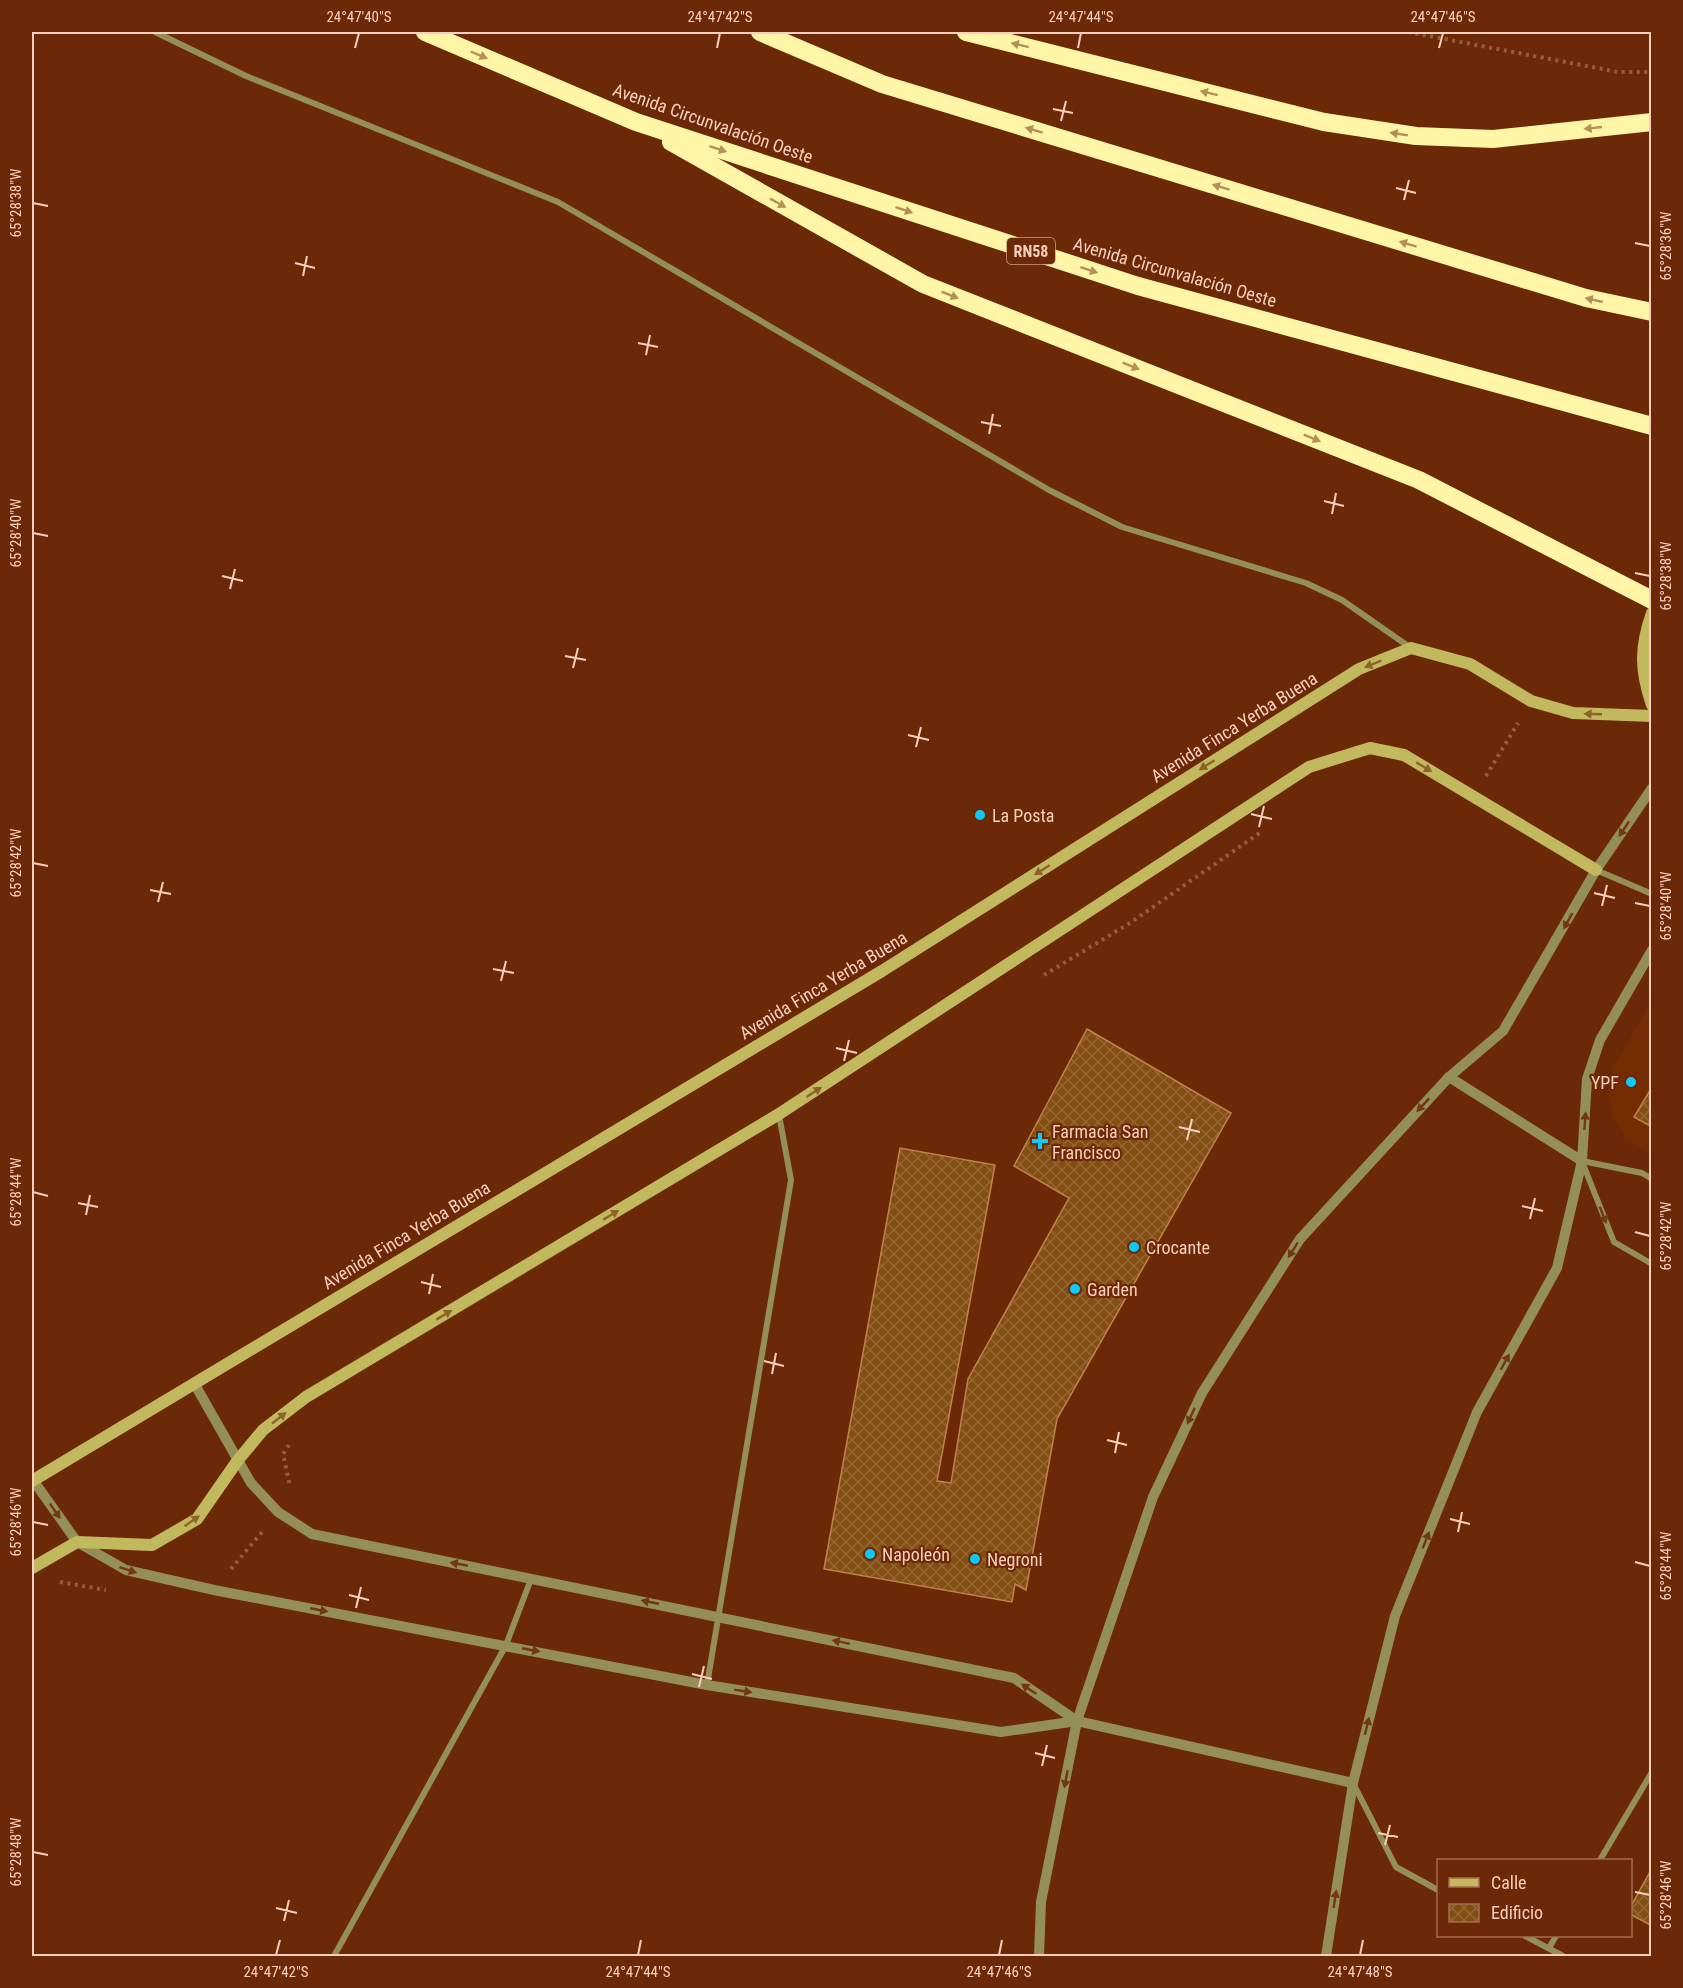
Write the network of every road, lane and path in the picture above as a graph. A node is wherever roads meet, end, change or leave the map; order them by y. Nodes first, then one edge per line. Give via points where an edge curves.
1 (155, 32) edge
2 (425, 32) edge
3 (760, 32) edge
4 (966, 32) edge
5 (1408, 32) edge
6 (1652, 72) edge
7 (636, 122) junction
8 (1652, 122) edge
9 (1652, 312) edge
10 (1652, 426) edge
11 (1652, 600) edge
12 (1652, 613) edge
13 (1411, 648) junction
14 (1652, 705) edge
15 (1652, 716) edge
16 (1652, 788) edge
17 (1596, 870) junction
18 (1652, 894) edge
19 (1652, 951) edge
20 (1449, 1077) junction
21 (779, 1114) junction
22 (1582, 1161) junction
23 (1652, 1179) edge
24 (1652, 1264) edge
25 (194, 1383) junction
26 (238, 1460) junction
27 (32, 1480) edge
28 (77, 1542) junction
29 (32, 1568) edge
30 (531, 1578) junction
31 (718, 1616) junction
32 (506, 1645) junction
33 (707, 1685) junction
34 (1077, 1721) junction
35 (1652, 1772) edge
36 (1353, 1783) junction
37 (1601, 1859) edge
38 (1437, 1889) edge
39 (1529, 1937) edge
40 (1555, 1937) edge
41 (1548, 1948) junction
42 (334, 1956) edge
43 (1039, 1956) edge
44 (1326, 1956) edge
45 (1563, 1956) edge

1 - 13 street via 246,76 558,202 1049,490 1122,527 1306,583 1342,600
2 -> 7 highway, Avenida Circunvalación Oeste / RN58
9 -> 3 highway via 1586,298 882,84
8 -> 4 highway via 1493,139 1416,136 1324,122
5 - 6 path via 1618,72
7 -> 10 highway, Avenida Circunvalación Oeste / RN58 via 1138,286
7 -> 11 highway via 923,284 1419,480
12 - 14 main road via 1643,639 1643,679
15 -> 13 main road via 1574,713 1531,701 1470,664
13 -> 25 main road, Avenida Finca Yerba Buena via 1359,669 882,971
16 -> 17 street
17 - 18 street
17 -> 20 street via 1503,1031
21 -> 17 main road via 1310,767 1370,748 1404,755
22 -> 19 street via 1587,1079 1600,1040
20 - 22 street
20 -> 34 street via 1300,1239 1202,1393 1153,1497
26 -> 21 main road via 263,1430 306,1397
21 - 31 street via 791,1180
22 - 23 street via 1642,1173
22 -> 24 street via 1614,1242
36 -> 22 street via 1395,1616 1477,1412 1557,1268
25 - 26 street
25 - 27 main road, Avenida Finca Yerba Buena
28 -> 26 main road via 152,1545 198,1519
30 -> 26 street via 312,1534 278,1512 251,1483
27 -> 28 street
28 - 29 main road
28 -> 32 street via 126,1570
31 -> 30 street
30 - 32 street
31 - 33 street
34 -> 31 street via 1014,1678
32 -> 33 street
32 - 42 street
33 -> 34 street via 1001,1732
34 - 36 street
34 -> 43 street via 1041,1902
35 - 37 street
36 - 38 street via 1396,1867
44 -> 36 street
39 - 41 street
40 - 41 street
41 - 45 street

